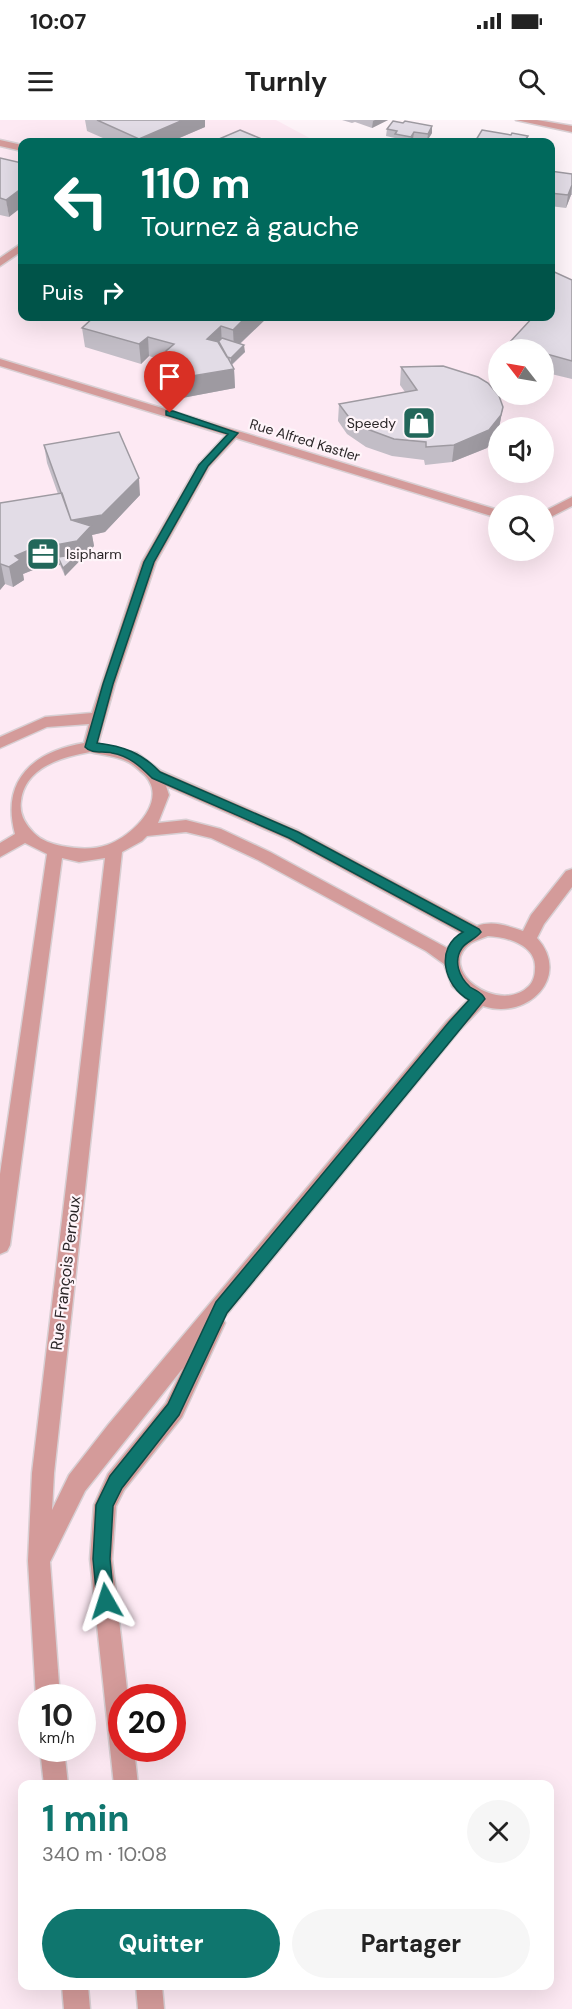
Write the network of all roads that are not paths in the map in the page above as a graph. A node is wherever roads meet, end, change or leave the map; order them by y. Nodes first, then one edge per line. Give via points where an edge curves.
1 (521, 120) edge
2 (572, 129) edge
3 (0, 143) edge
4 (18, 147) edge
5 (18, 249) edge
6 (0, 263) edge
7 (0, 362) edge
8 (234, 433) junction
9 (572, 501) edge
10 (488, 511) edge
11 (554, 511) edge
12 (99, 718) junction
13 (0, 743) edge
14 (90, 747) junction
15 (156, 775) junction
16 (0, 783) edge
17 (17, 785) junction
18 (147, 830) junction
19 (24, 836) junction
20 (114, 850) junction
21 (0, 851) edge
22 (55, 852) junction
23 (572, 875) edge
24 (474, 932) junction
25 (528, 939) junction
26 (451, 960) junction
27 (479, 999) junction
28 (0, 1245) edge
29 (222, 1307) junction
30 (39, 1561) junction
31 (47, 1684) edge
32 (115, 1684) edge
33 (53, 1762) edge
34 (124, 1762) edge
35 (55, 1780) edge
36 (125, 1780) edge
37 (75, 1990) edge
38 (150, 1990) edge
39 (77, 2009) edge
40 (152, 2009) edge

1 - 2 street
3 - 4 street
5 - 6 street
7 - 8 street, Rue Alfred Kastler
8 - 10 street, Rue Alfred Kastler
8 - 12 street via 204,465 149,562
9 - 11 street
12 - 13 street via 45,722
12 - 14 street
14 - 15 street via 132,755
14 - 17 street via 61,752 41,761
15 - 18 street via 162,799 156,819
15 - 24 street via 293,835
16 - 17 street
17 - 19 street via 12,800 14,819
18 - 20 street
18 - 26 street via 186,826 215,833 432,946
19 - 21 street
19 - 22 street
20 - 22 street via 88,856
20 - 30 street, Rue François Perroux via 43,1473
22 - 28 street
23 - 25 street via 537,920
24 - 25 street via 502,929
24 - 26 street via 458,944
25 - 27 street via 544,961 541,984 520,1000 493,1003
26 - 27 street via 458,982
27 - 29 street
29 - 30 street via 176,1358 77,1483
29 - 32 street via 174,1410 116,1482 105,1505 101,1559
30 - 31 street, Rue François Perroux
33 - 35 street
34 - 36 street
37 - 39 street
38 - 40 street

